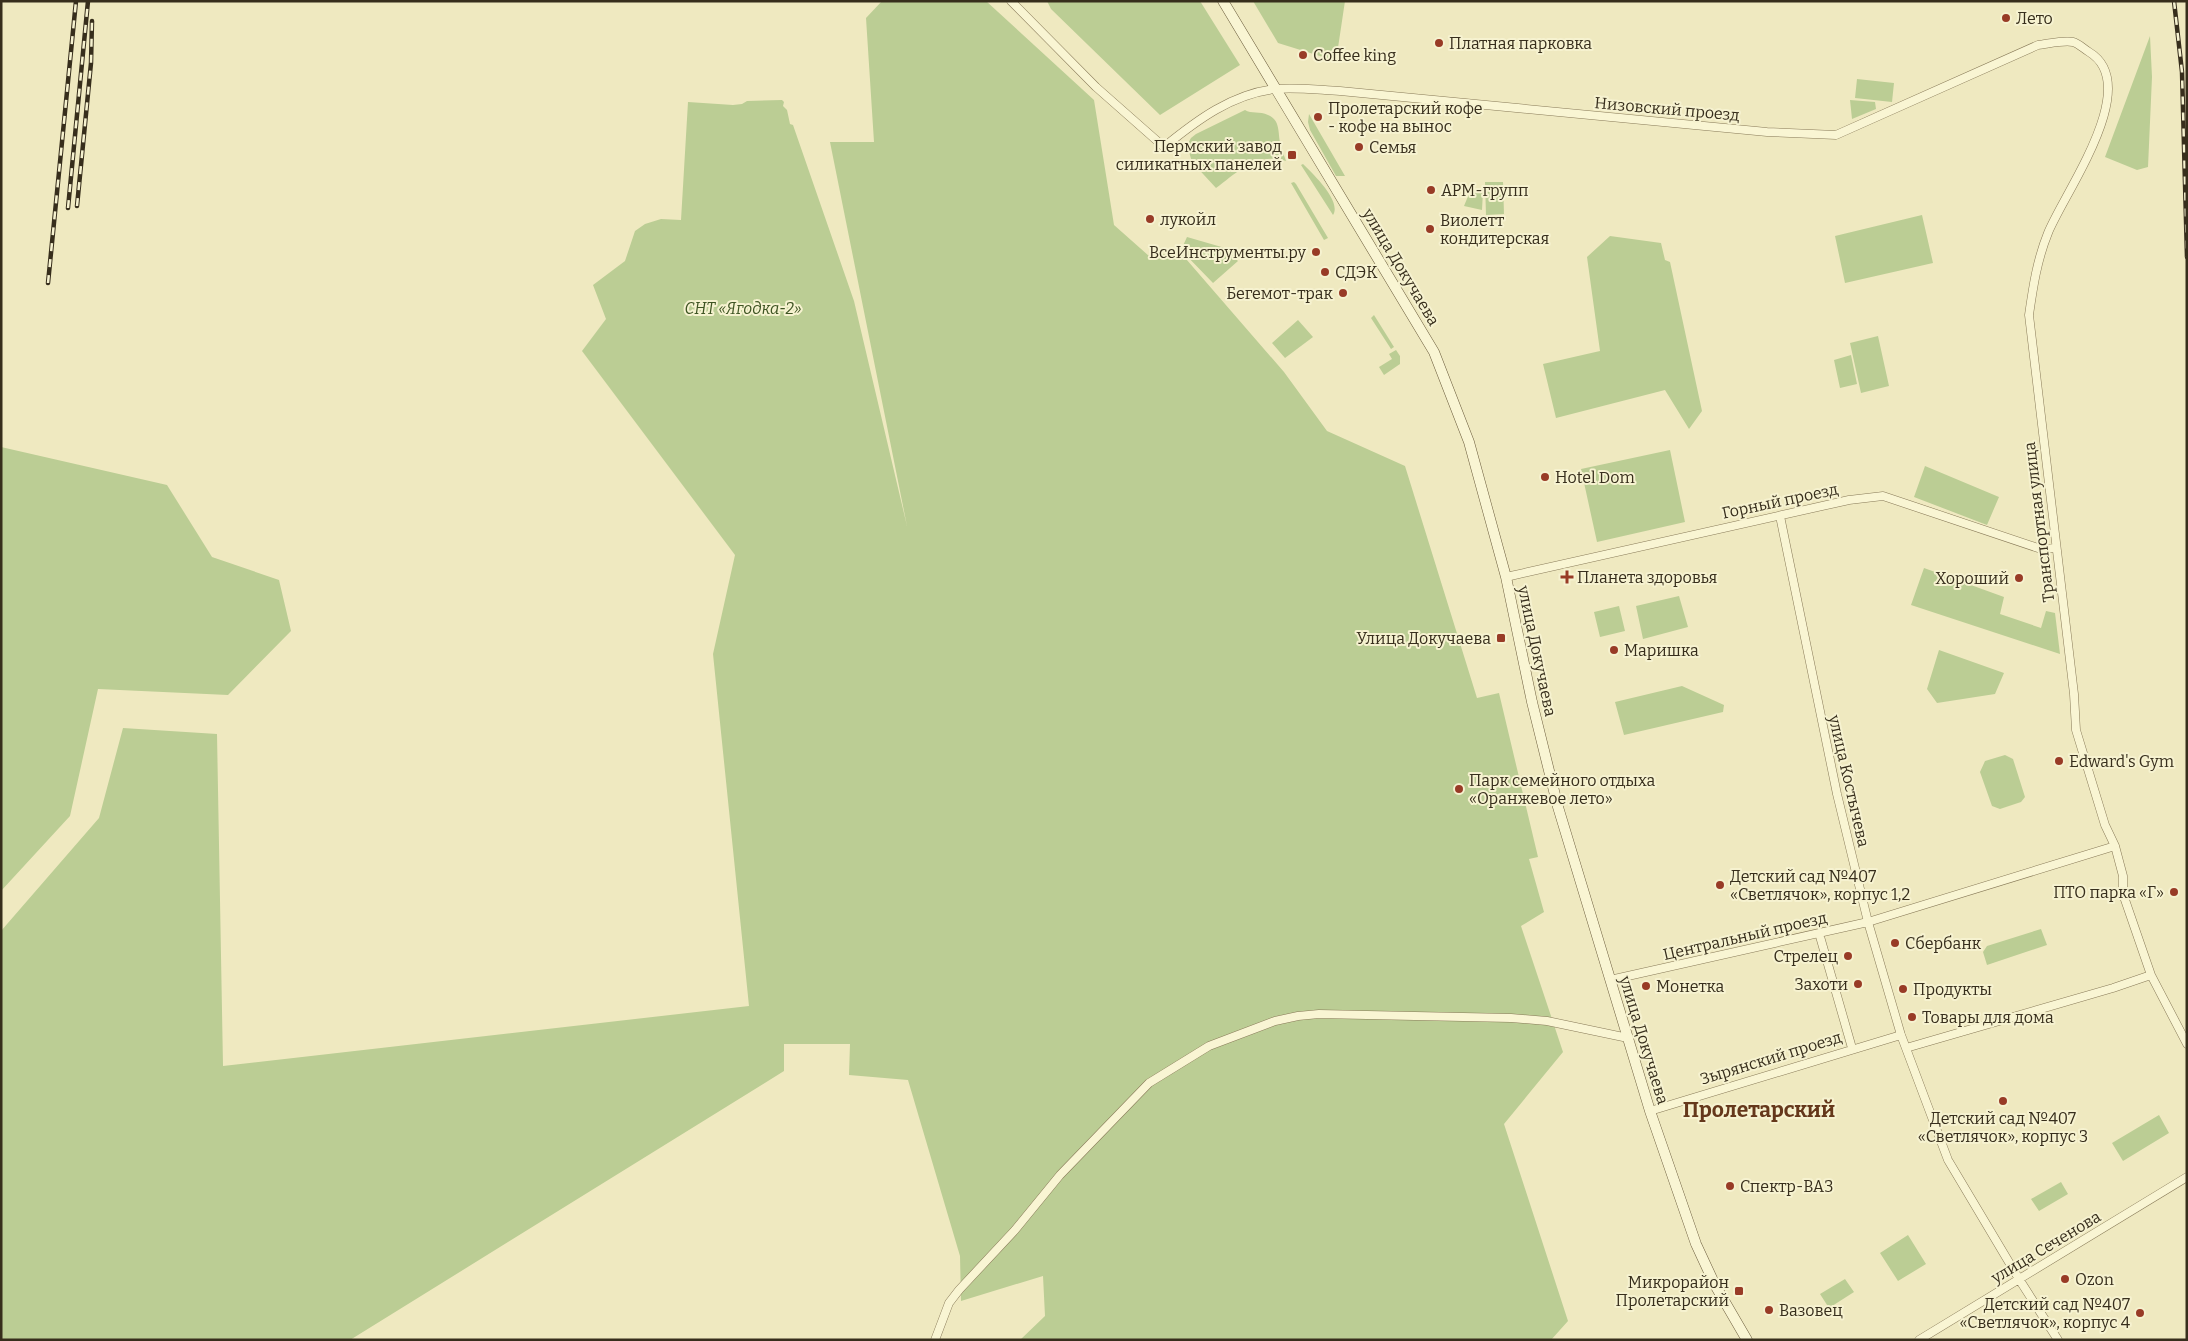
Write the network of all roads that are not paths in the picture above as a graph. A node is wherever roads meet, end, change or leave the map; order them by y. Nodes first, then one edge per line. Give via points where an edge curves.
1 (1011, 1) edge
2 (1223, 1) edge
3 (2038, 45) joint
4 (1276, 89) junction
5 (1780, 516) junction
6 (2056, 548) junction
7 (1506, 577) junction
8 (2115, 846) junction
9 (1868, 922) junction
10 (1819, 933) junction
11 (2151, 975) junction
12 (1610, 980) junction
13 (1901, 1035) junction
14 (1628, 1038) junction
15 (2187, 1044) edge
16 (1852, 1048) junction
17 (1906, 1048) junction
18 (1650, 1111) junction
19 (2187, 1177) edge
20 (2019, 1279) junction
21 (935, 1340) edge
22 (1747, 1340) edge
23 (1918, 1340) edge
24 (2058, 1340) edge

1 - 4 street, Низовский проезд via 1096,87 1164,147 1191,125 1230,101
2 - 4 main road, улица Докучаева
3 - 4 street, Низовский проезд via 1836,136
3 - 6 street, Транспортная улица via 2073,42 2095,56 2108,76 2108,100 2102,126 2048,231 2038,259 2028,315
4 - 7 main road, улица Докучаева via 1434,352 1469,442
5 - 6 street, Горный проезд via 1849,500 1883,496 2040,549
5 - 7 street, Горный проезд
5 - 9 street, улица Костычева via 1837,794
6 - 8 street, Транспортная улица via 2076,730 2105,825
7 - 12 main road, улица Докучаева via 1556,800
8 - 9 street, Центральный проезд
8 - 11 street, Транспортная улица via 2123,876 2123,894
9 - 10 street, Центральный проезд
9 - 13 street, улица Костычева
10 - 12 street, Центральный проезд
10 - 16 street
11 - 15 street, Транспортная улица
11 - 17 street
12 - 14 main road, улица Докучаева
13 - 16 street, Зырянский проезд
13 - 17 street, улица Костычева
14 - 18 main road, улица Докучаева
14 - 21 street via 1547,1021 1511,1018 1320,1014 1275,1021 1209,1046 1149,1083 1060,1175 949,1303
16 - 18 street, Зырянский проезд
17 - 20 street, улица Костычева via 1948,1160
18 - 22 main road, улица Докучаева via 1696,1244
19 - 20 street, улица Сеченова
20 - 23 street, улица Сеченова
20 - 24 street, улица Костычева

